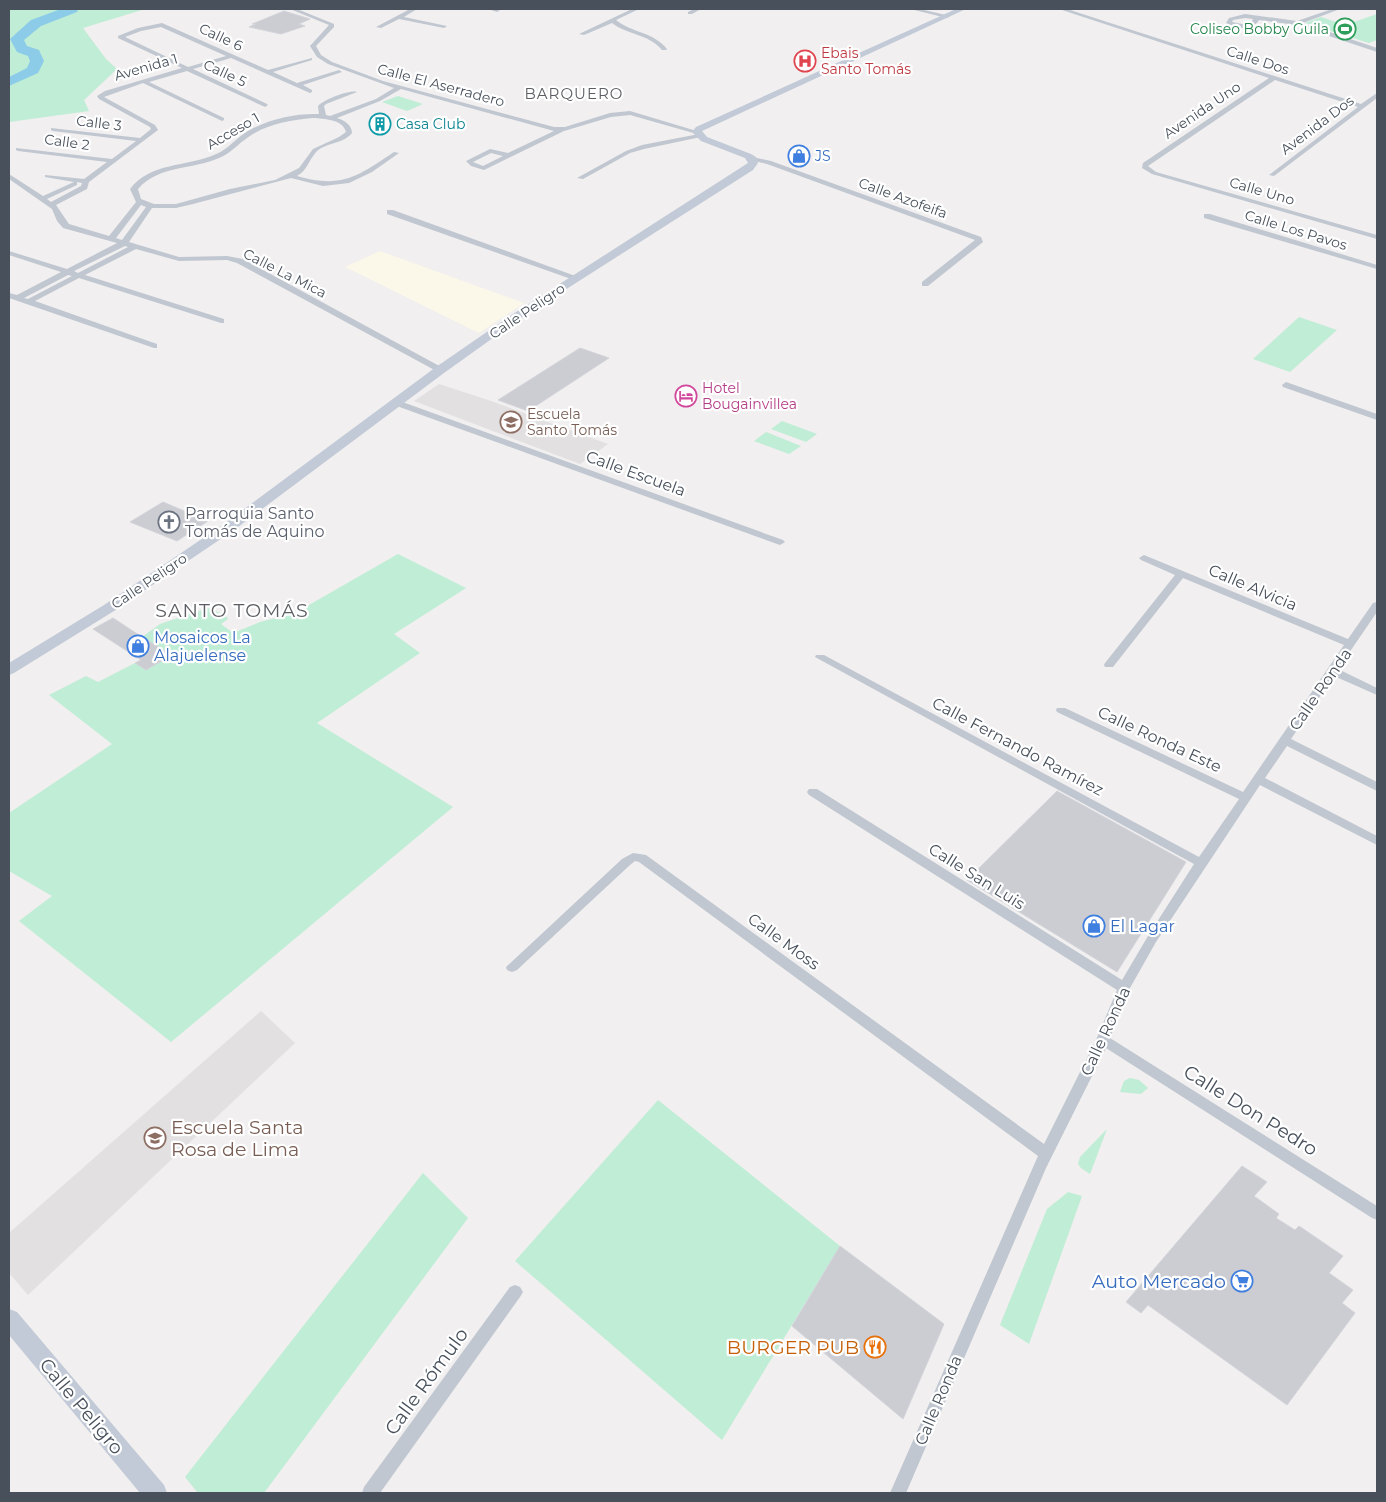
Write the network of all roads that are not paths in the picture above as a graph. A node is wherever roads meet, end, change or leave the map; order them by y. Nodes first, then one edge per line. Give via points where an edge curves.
1 (293, 9) edge
2 (414, 9) edge
3 (636, 9) edge
4 (698, 9) edge
5 (913, 9) edge
6 (962, 9) edge
7 (1062, 9) edge
8 (1336, 9) edge
9 (690, 13) dead end
10 (947, 16) junction
11 (397, 17) junction
12 (1256, 18) dead end
13 (612, 20) junction
14 (1297, 23) junction
15 (379, 26) dead end
16 (444, 26) dead end
17 (582, 34) dead end
18 (120, 37) joint
19 (664, 49) dead end
20 (1377, 50) edge
21 (231, 56) junction
22 (310, 59) dead end
23 (186, 69) junction
24 (267, 72) junction
25 (339, 72) dead end
26 (1273, 78) junction
27 (143, 81) junction
28 (297, 85) junction
29 (400, 87) junction
30 (310, 91) dead end
31 (354, 92) dead end
32 (1377, 95) edge
33 (265, 105) dead end
34 (1362, 106) junction
35 (326, 117) junction
36 (222, 119) dead end
37 (53, 130) dead end
38 (560, 130) junction
39 (698, 134) junction
40 (142, 140) junction
41 (18, 149) dead end
42 (396, 153) dead end
43 (510, 156) junction
44 (752, 159) junction
45 (112, 161) junction
46 (1145, 164) joint
47 (1272, 175) dead end
48 (9, 176) edge
49 (47, 176) dead end
50 (291, 176) junction
51 (581, 178) dead end
52 (86, 181) junction
53 (42, 199) junction
54 (140, 201) junction
55 (51, 204) junction
56 (151, 205) junction
57 (390, 212) dead end
58 (1207, 216) dead end
59 (1377, 237) edge
60 (110, 239) junction
61 (124, 243) junction
62 (135, 246) junction
63 (9, 253) edge
64 (1377, 267) edge
65 (68, 272) junction
66 (78, 276) junction
67 (577, 278) junction
68 (925, 284) dead end
69 (13, 296) edge
70 (28, 302) junction
71 (221, 321) dead end
72 (154, 346) dead end
73 (440, 370) junction
74 (1286, 385) dead end
75 (397, 402) junction
76 (1377, 417) edge
77 (780, 542) dead end
78 (1144, 558) dead end
79 (1182, 573) junction
80 (1377, 605) edge
81 (1351, 644) junction
82 (820, 657) dead end
83 (1109, 665) dead end
84 (9, 670) edge
85 (1333, 671) junction
86 (1377, 692) edge
87 (1061, 710) dead end
88 (1284, 740) junction
89 (1258, 779) junction
90 (1377, 786) edge
91 (813, 792) dead end
92 (1246, 798) junction
93 (1377, 841) edge
94 (1201, 863) junction
95 (512, 967) dead end
96 (1124, 988) junction
97 (1103, 1040) junction
98 (1045, 1153) junction
99 (1377, 1214) edge
100 (515, 1292) dead end
101 (9, 1319) edge
102 (155, 1493) edge
103 (370, 1493) edge
104 (898, 1493) edge

1 - 29 street, Calle El Aserradero via 331,24 328,32 313,46 319,56
2 - 11 street
3 - 13 street
4 - 9 street
5 - 10 street
6 - 10 main road
7 - 26 street, Calle Dos
8 - 14 street
10 - 39 main road via 707,124
11 - 15 street
11 - 16 street
12 - 14 street
13 - 17 street
13 - 19 street via 626,30 658,41
14 - 20 street
18 - 21 street, Calle 6 via 162,25
18 - 23 street, Calle 5
21 - 23 street, Avenida 1
21 - 24 street, Calle 6
22 - 24 street
23 - 27 street, Avenida 1
23 - 33 street, Calle 5
24 - 28 street, Calle 6
25 - 28 street
26 - 34 street, Calle Dos
26 - 46 street, Avenida Uno
27 - 36 street
27 - 40 street, Avenida 1 via 100,96 153,126 155,130
28 - 30 street, Calle 6
29 - 35 street via 378,100
29 - 38 street, Calle El Aserradero
31 - 35 street via 324,103 321,106
32 - 34 street, Avenida Dos
34 - 47 street, Avenida Dos
35 - 50 street via 347,125 349,133 341,140 318,148 305,167
35 - 54 street, Acceso 1 via 294,118 272,124 247,135 216,158 141,180 134,189
37 - 40 street, Calle 3
38 - 39 street via 610,115 630,113
38 - 43 street
39 - 44 main road
39 - 51 street via 628,152
40 - 45 street
41 - 45 street, Calle 2
42 - 50 street via 360,177 341,184 318,185
43 - 43 street via 484,168 468,161 490,151
44 - 67 main road, Calle Peligro via 750,168 743,173
44 - 68 street, Calle Azofeifa via 769,162 978,239 979,242
45 - 52 street
46 - 59 street, Calle Uno via 1144,167 1154,173
48 - 53 street, Calle La Mica
49 - 52 street
50 - 56 street via 189,204
52 - 53 street
52 - 55 street via 84,187
53 - 55 street, Calle La Mica
54 - 56 street
54 - 60 street
55 - 60 street, Calle La Mica via 66,226
56 - 61 street
57 - 67 street
58 - 64 street, Calle Los Pavos
60 - 61 street, Calle La Mica
61 - 62 street, Calle La Mica
61 - 65 street
62 - 66 street
62 - 73 street, Calle La Mica via 179,259 227,258 240,261
63 - 65 street
65 - 66 street
65 - 69 street
66 - 70 street
66 - 71 street
67 - 73 main road, Calle Peligro
69 - 70 street
70 - 72 street
73 - 75 main road, Calle Peligro
74 - 76 street
75 - 77 street, Calle Escuela
75 - 84 main road, Calle Peligro via 178,562
78 - 79 street, Calle Alvicia
79 - 81 street, Calle Alvicia
79 - 83 street
80 - 81 street, Calle Ronda
81 - 85 street, Calle Ronda
82 - 94 street, Calle Fernando Ramírez
85 - 86 street
85 - 88 street, Calle Ronda
87 - 92 street, Calle Ronda Este
88 - 89 street, Calle Ronda
88 - 90 street
89 - 92 street, Calle Ronda
89 - 93 street
91 - 96 street, Calle San Luis
92 - 94 street, Calle Ronda
94 - 96 street, Calle Ronda
95 - 98 street, Calle Moss via 626,862 633,857 642,858
96 - 97 street, Calle Ronda
97 - 98 street, Calle Ronda
97 - 99 street, Calle Don Pedro
98 - 104 street, Calle Ronda
100 - 103 street, Calle Rómulo
101 - 102 main road, Calle Peligro

